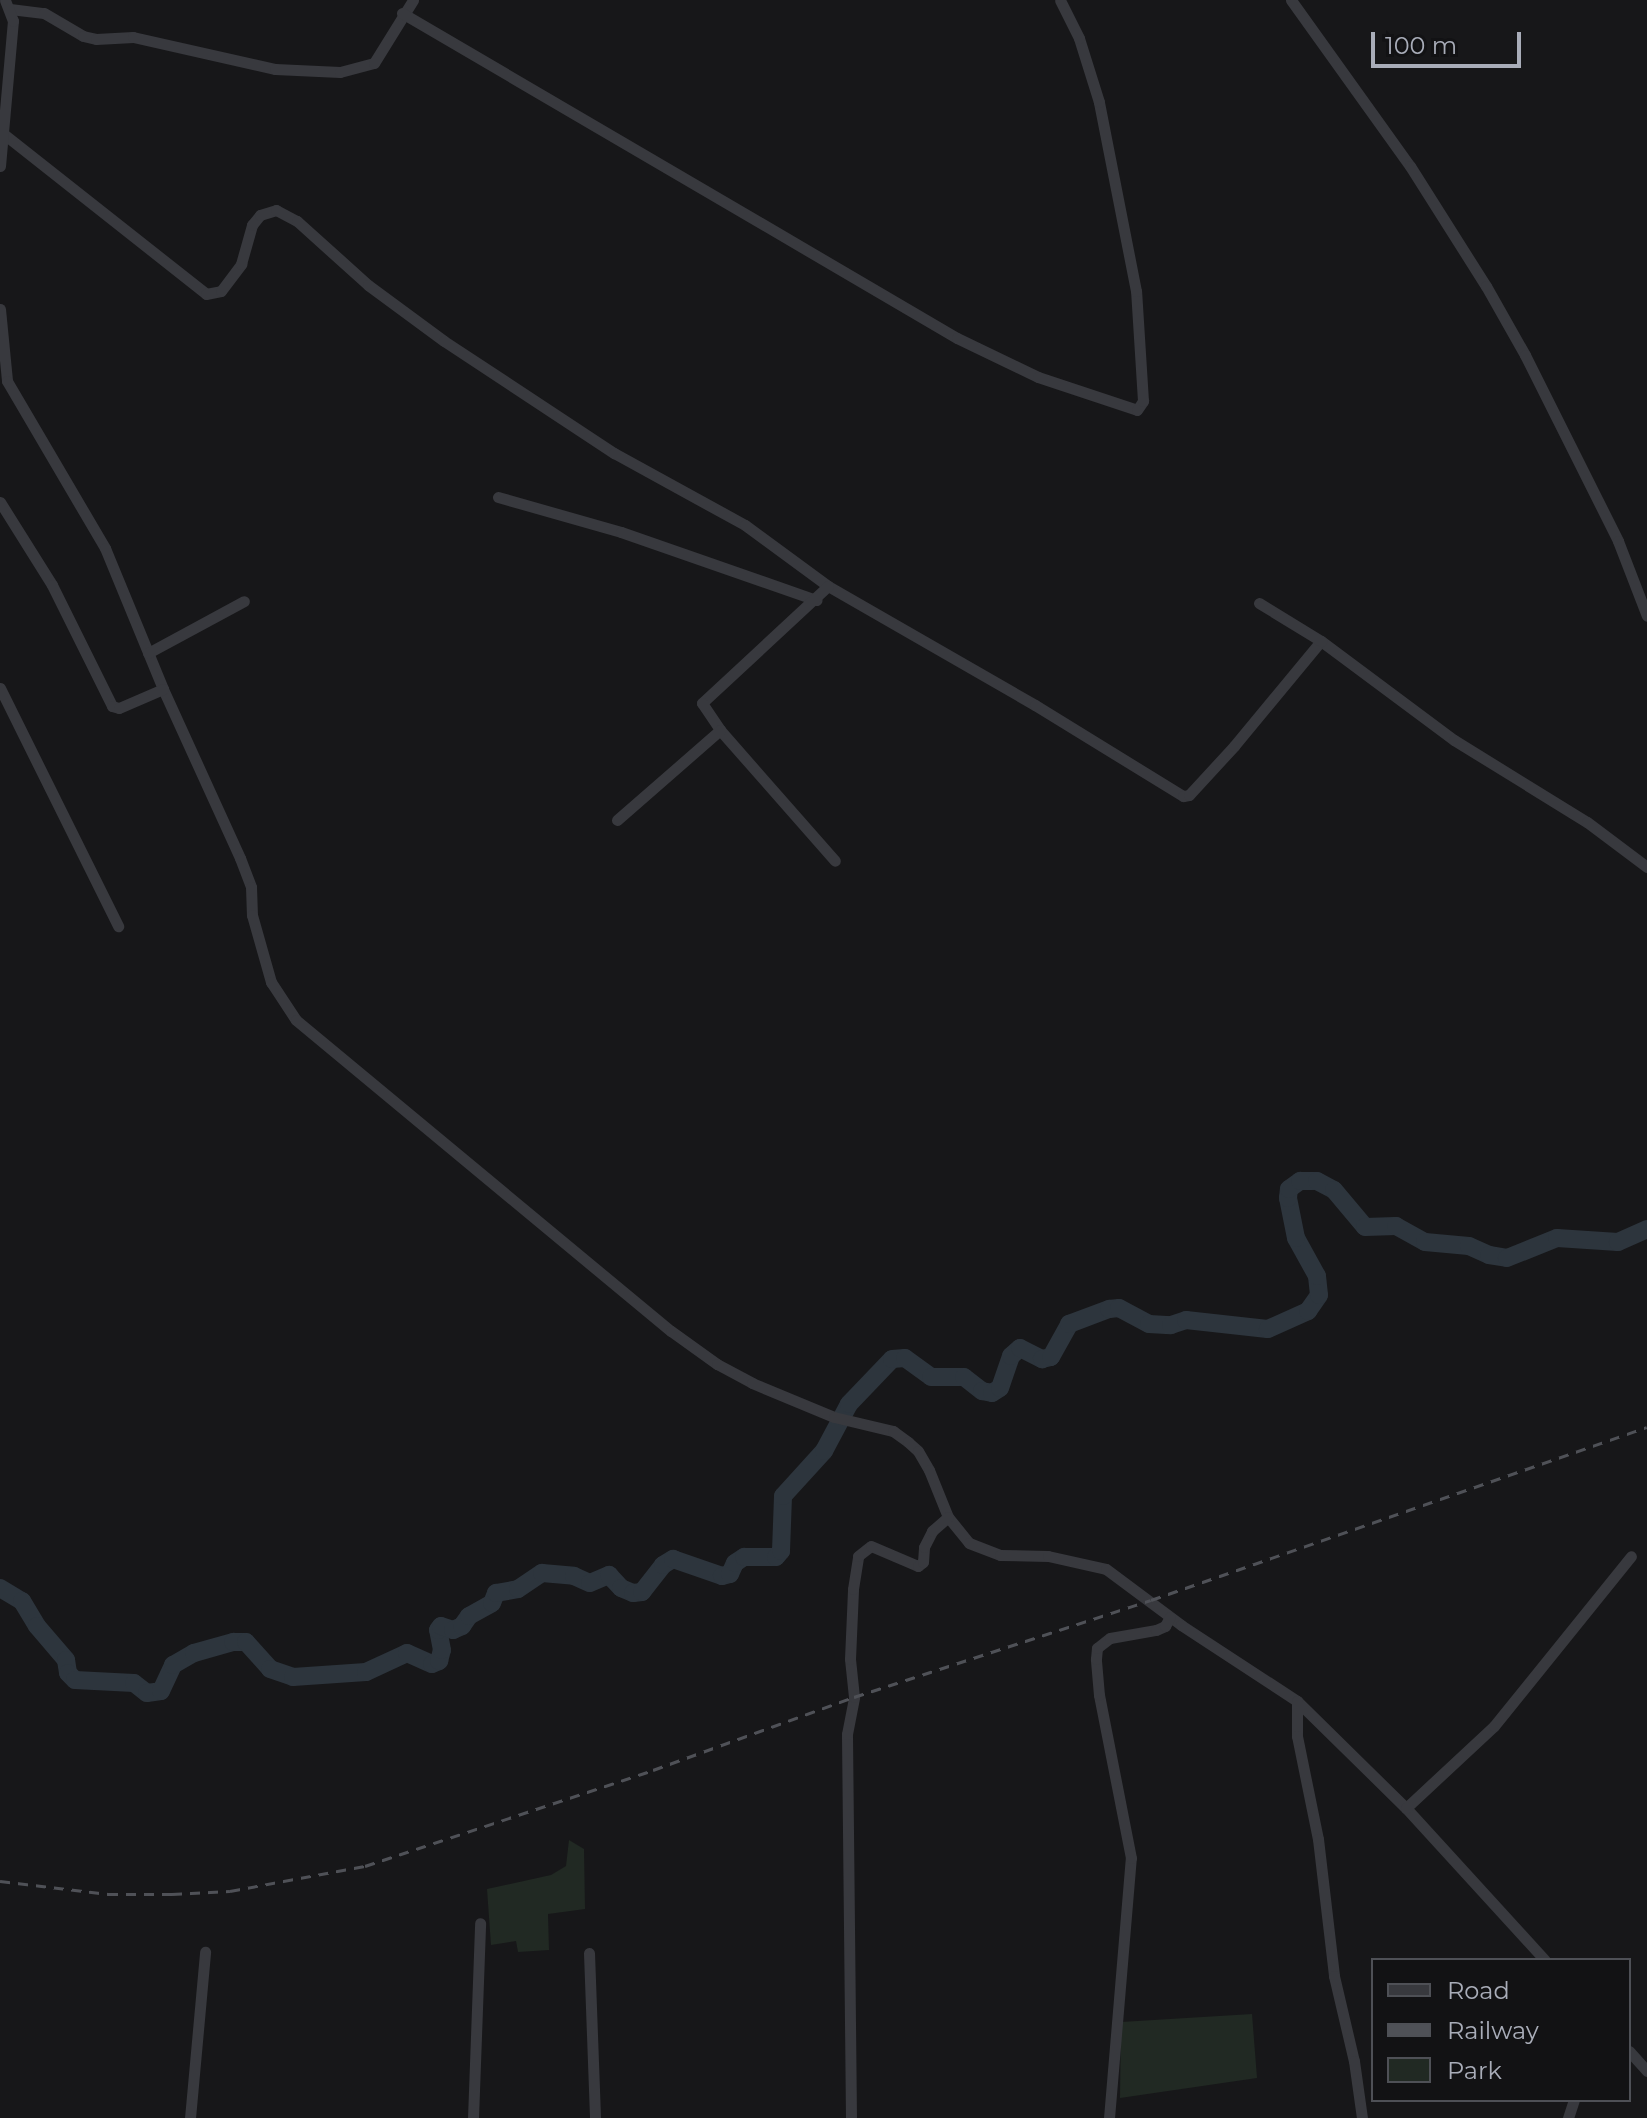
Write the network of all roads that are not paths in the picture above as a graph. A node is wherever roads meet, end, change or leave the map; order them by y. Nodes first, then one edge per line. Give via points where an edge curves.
1 (413, 0) edge
2 (1060, 0) edge
3 (1291, 0) edge
4 (7, 4) edge
5 (402, 13) junction
6 (5, 135) junction
7 (0, 166) edge
8 (0, 309) edge
9 (498, 497) dead end
10 (0, 502) edge
11 (828, 586) junction
12 (816, 600) junction
13 (244, 601) dead end
14 (1259, 603) dead end
15 (1647, 616) edge
16 (1321, 641) junction
17 (148, 653) junction
18 (0, 688) edge
19 (163, 689) junction
20 (720, 730) junction
21 (617, 820) dead end
22 (835, 861) dead end
23 (1647, 867) edge
24 (118, 926) dead end
25 (948, 1517) junction
26 (1631, 1556) dead end
27 (1170, 1617) junction
28 (1297, 1701) junction
29 (1406, 1808) junction
30 (480, 1923) dead end
31 (205, 1952) dead end
32 (589, 1953) dead end
33 (1543, 1958) edge
34 (1631, 2053) edge
35 (1647, 2071) edge
36 (190, 2118) edge
37 (473, 2118) edge
38 (595, 2118) edge
39 (851, 2118) edge
40 (1109, 2118) edge
41 (1362, 2118) edge

1 - 5 street
2 - 5 street via 1079,38 1099,102 1136,291 1143,401 1137,410 1038,377 957,338
3 - 15 street via 1410,166 1486,286 1618,541
4 - 5 street via 44,13 96,39 144,38 262,67 320,72 374,63
4 - 6 street via 13,21
6 - 7 street
6 - 11 street via 206,294 221,291 241,264 260,215 276,210 297,221 368,285 444,341 614,453 745,525
8 - 17 street via 7,381 105,548
9 - 12 street via 621,532
10 - 19 street via 52,585 112,706 119,708
11 - 12 street
11 - 16 street via 1186,796
12 - 20 street via 703,698 703,708
13 - 17 street
14 - 16 street
16 - 23 street via 1454,740 1587,822
17 - 19 street
18 - 24 street
19 - 25 street via 240,858 251,887 264,962 281,1002 296,1020 671,1331 752,1383 834,1417 893,1431 918,1451
20 - 21 street
20 - 22 street
25 - 27 street via 969,1543 984,1550 1106,1569
25 - 39 street via 932,1531 918,1566 871,1546 858,1556 850,1659 854,1697 847,1734
26 - 29 street via 1494,1726
27 - 28 street
27 - 40 street via 1156,1630 1110,1638 1097,1648 1099,1695 1131,1858
28 - 29 street
28 - 41 street via 1297,1736 1318,1839 1334,1976
29 - 33 street
30 - 37 street
31 - 36 street
32 - 38 street
34 - 35 street

